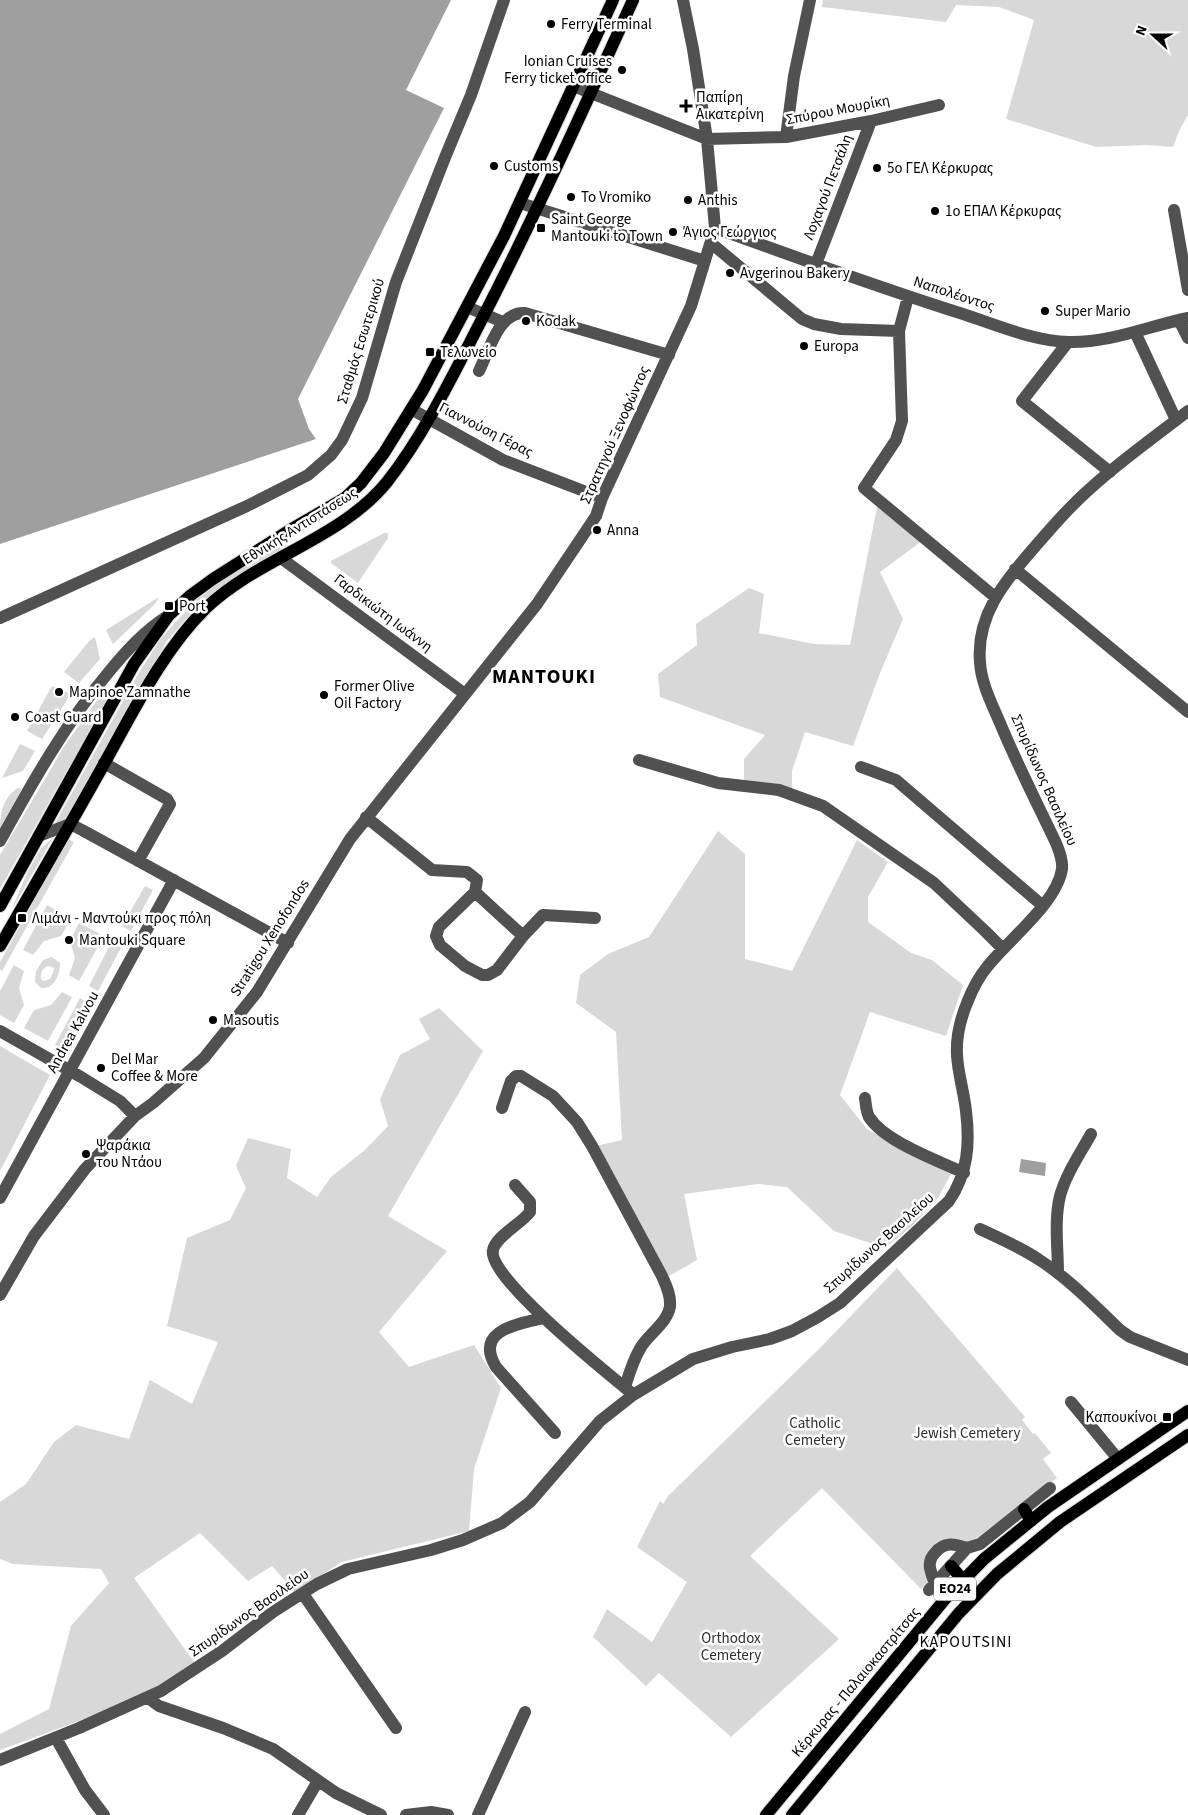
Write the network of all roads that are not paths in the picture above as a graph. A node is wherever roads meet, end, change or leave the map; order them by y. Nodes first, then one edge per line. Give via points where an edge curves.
1 (504, 0) edge
2 (613, 0) edge
3 (633, 0) edge
4 (683, 0) edge
5 (810, 0) edge
6 (573, 86) junction
7 (591, 93) junction
8 (939, 105) dead end
9 (871, 121) junction
10 (786, 137) junction
11 (707, 139) junction
12 (520, 203) junction
13 (538, 209) junction
14 (1174, 210) dead end
15 (715, 228) junction
16 (711, 243) junction
17 (705, 261) junction
18 (816, 264) junction
19 (1188, 290) edge
20 (908, 296) junction
21 (467, 307) junction
22 (484, 314) junction
23 (1184, 319) edge
24 (503, 322) junction
25 (900, 331) junction
26 (1135, 332) junction
27 (1188, 338) edge
28 (1068, 342) junction
29 (669, 355) junction
30 (479, 371) dead end
31 (411, 410) junction
32 (1188, 411) edge
33 (428, 419) junction
34 (1176, 420) junction
35 (1110, 472) junction
36 (602, 498) junction
37 (290, 530) junction
38 (300, 546) junction
39 (281, 558) junction
40 (1015, 569) junction
41 (994, 598) junction
42 (169, 615) junction
43 (0, 618) edge
44 (465, 694) junction
45 (1188, 712) edge
46 (640, 760) dead end
47 (104, 763) junction
48 (861, 768) dead end
49 (366, 817) junction
50 (70, 824) junction
51 (39, 836) junction
52 (0, 841) edge
53 (138, 861) junction
54 (174, 880) junction
55 (475, 892) junction
56 (0, 906) edge
57 (1043, 906) junction
58 (595, 918) dead end
59 (523, 936) junction
60 (288, 943) junction
61 (0, 946) edge
62 (1003, 949) junction
63 (0, 1031) edge
64 (71, 1070) junction
65 (865, 1098) dead end
66 (502, 1108) dead end
67 (135, 1116) junction
68 (1091, 1134) dead end
69 (964, 1173) junction
70 (515, 1185) dead end
71 (0, 1198) edge
72 (980, 1229) dead end
73 (1058, 1273) junction
74 (0, 1295) edge
75 (543, 1318) junction
76 (1188, 1360) edge
77 (629, 1391) junction
78 (1071, 1402) dead end
79 (1188, 1411) edge
80 (555, 1433) dead end
81 (1188, 1435) edge
82 (1118, 1459) junction
83 (1050, 1488) dead end
84 (1024, 1509) junction
85 (1031, 1520) junction
86 (967, 1548) junction
87 (951, 1566) junction
88 (963, 1580) junction
89 (303, 1594) junction
90 (148, 1698) junction
91 (525, 1712) dead end
92 (396, 1728) dead end
93 (56, 1738) junction
94 (0, 1760) edge
95 (318, 1781) junction
96 (104, 1815) edge
97 (298, 1815) edge
98 (382, 1815) edge
99 (406, 1815) edge
100 (448, 1815) edge
101 (478, 1815) edge
102 (766, 1815) edge
103 (792, 1815) edge

1 - 43 street, Σταθμός Εσωτερικού via 471,95 396,282 362,398 331,455 308,475 264,497
2 - 6 main road, Εθνικής Αντιστάσεως
3 - 7 main road, Εθνικής Αντιστάσεως
4 - 11 street, Στρατηγού Ξενοφώντος
5 - 10 street via 795,70
6 - 7 street, Σπύρου Μουρίκη
6 - 12 main road, Εθνικής Αντιστάσεως
7 - 11 street, Σπύρου Μουρίκη
7 - 13 main road, Εθνικής Αντιστάσεως
8 - 9 street, Σπύρου Μουρίκη
9 - 10 street, Σπύρου Μουρίκη
9 - 18 street, Λοχαγού Πετσάλη
10 - 11 street, Σπύρου Μουρίκη
11 - 15 street, Στρατηγού Ξενοφώντος
12 - 13 street
12 - 21 main road, Εθνικής Αντιστάσεως
13 - 17 street
13 - 22 main road, Εθνικής Αντιστάσεως
14 - 19 street
15 - 16 street, Στρατηγού Ξενοφώντος
15 - 18 street, Ναπολέοντος
16 - 17 street, Στρατηγού Ξενοφώντος
16 - 25 street via 802,319 841,329
17 - 29 street, Στρατηγού Ξενοφώντος via 691,306
18 - 20 street, Ναπολέοντος
20 - 25 street
20 - 28 street, Ναπολέοντος via 1041,339
21 - 22 street
21 - 31 main road, Εθνικής Αντιστάσεως
22 - 24 street
22 - 33 main road, Εθνικής Αντιστάσεως
23 - 26 street, Ναπολέοντος
23 - 27 street
24 - 29 street via 518,312 525,313
24 - 30 street
25 - 41 street via 902,421 896,440 864,488
26 - 28 street, Ναπολέοντος via 1087,342
26 - 34 street
28 - 35 street via 1022,401
29 - 36 street, Στρατηγού Ξενοφώντος
31 - 33 street, Γιαννούση Γέρας
31 - 37 main road, Εθνικής Αντιστάσεως via 376,465 354,491
32 - 34 street, Σπυρίδωνος Βασιλείου
33 - 36 street, Γιαννούση Γέρας via 503,460
33 - 38 main road, Εθνικής Αντιστάσεως via 374,497
34 - 35 street, Σπυρίδωνος Βασιλείου
35 - 40 street, Σπυρίδωνος Βασιλείου via 1065,512
36 - 44 street, Στρατηγού Ξενοφώντος via 596,516 537,604
37 - 38 main road
37 - 42 main road, Εθνικής Αντιστάσεως via 208,583
38 - 39 main road, Εθνικής Αντιστάσεως
39 - 44 street, Γαρδικιώτη Ιωάννη
39 - 47 main road, Εθνικής Αντιστάσεως via 224,593 197,617 150,682
40 - 41 street, Σπυρίδωνος Βασιλείου
40 - 45 street
41 - 57 street, Σπυρίδωνος Βασιλείου via 981,638 983,679 1013,755 1062,860 1056,884
42 - 51 main road, Εθνικής Αντιστάσεως via 134,664
42 - 52 street via 132,644 88,697 56,743
44 - 49 street, Στρατηγού Ξενοφώντος
46 - 62 street via 718,783 780,790 823,806 934,883
47 - 50 main road, Εθνικής Αντιστάσεως
47 - 53 street via 167,799 170,804
48 - 57 street via 896,780
49 - 55 street via 432,870 473,875 478,880
49 - 60 street, Stratigou Xenofondos
50 - 51 street
50 - 53 street
50 - 61 main road, Εθνικής Αντιστάσεως
51 - 56 main road, Εθνικής Αντιστάσεως
53 - 54 street
54 - 60 street
54 - 64 street, Andrea Kalvou
55 - 59 street
55 - 59 street via 439,927 436,936 440,946 465,966 488,975 497,970
57 - 62 street, Σπυρίδωνος Βασιλείου
58 - 59 street via 543,915
60 - 67 street, Stratigou Xenofondos via 257,992 204,1058
62 - 69 street, Σπυρίδωνος Βασιλείου via 977,982 959,1026 957,1055 966,1110 968,1151
63 - 64 street
64 - 67 street via 120,1101
64 - 71 street, Andrea Kalvou
65 - 69 street via 869,1116 878,1128 898,1142
66 - 77 street via 512,1081 516,1076 522,1076 565,1108 592,1146 662,1276 670,1307 662,1322 640,1347 632,1364
67 - 74 street, Stratigou Xenofondos via 56,1205
68 - 73 street via 1060,1194
69 - 77 street, Σπυρίδωνος Βασιλείου via 948,1201 826,1312 792,1332 693,1360
70 - 75 street via 530,1202 530,1212 496,1242 492,1257 496,1266
72 - 73 street via 1020,1248
73 - 76 street via 1124,1334
75 - 77 street
75 - 80 street via 506,1327 494,1338 491,1353 496,1367
77 - 89 street, Σπυρίδωνος Βασιλείου via 530,1502 502,1523 431,1550 348,1569
78 - 82 street
79 - 82 main road, Κέρκυρας - Παλαιοκαστρίτσας / ΕΟ24
81 - 103 main road, ΕΟ24 via 1060,1522 997,1574 959,1613
82 - 85 main road, Κέρκυρας - Παλαιοκαστρίτσας / ΕΟ24
83 - 84 street
84 - 85 main road
84 - 86 street via 980,1544
85 - 88 main road, Κέρκυρας - Παλαιοκαστρίτσας / ΕΟ24
86 - 87 street
86 - 87 street via 950,1544 937,1549 930,1562 932,1587
87 - 88 main road
88 - 102 main road, Κέρκυρας - Παλαιοκαστρίτσας / ΕΟ24
89 - 90 street, Σπυρίδωνος Βασιλείου via 273,1612 184,1678
89 - 92 street
90 - 93 street, Σπυρίδωνος Βασιλείου
90 - 95 street via 159,1706 266,1746 284,1755
91 - 101 street
93 - 94 street, Σπυρίδωνος Βασιλείου
93 - 96 street via 85,1790
95 - 97 street
95 - 98 street via 342,1797
99 - 100 street via 431,1812

